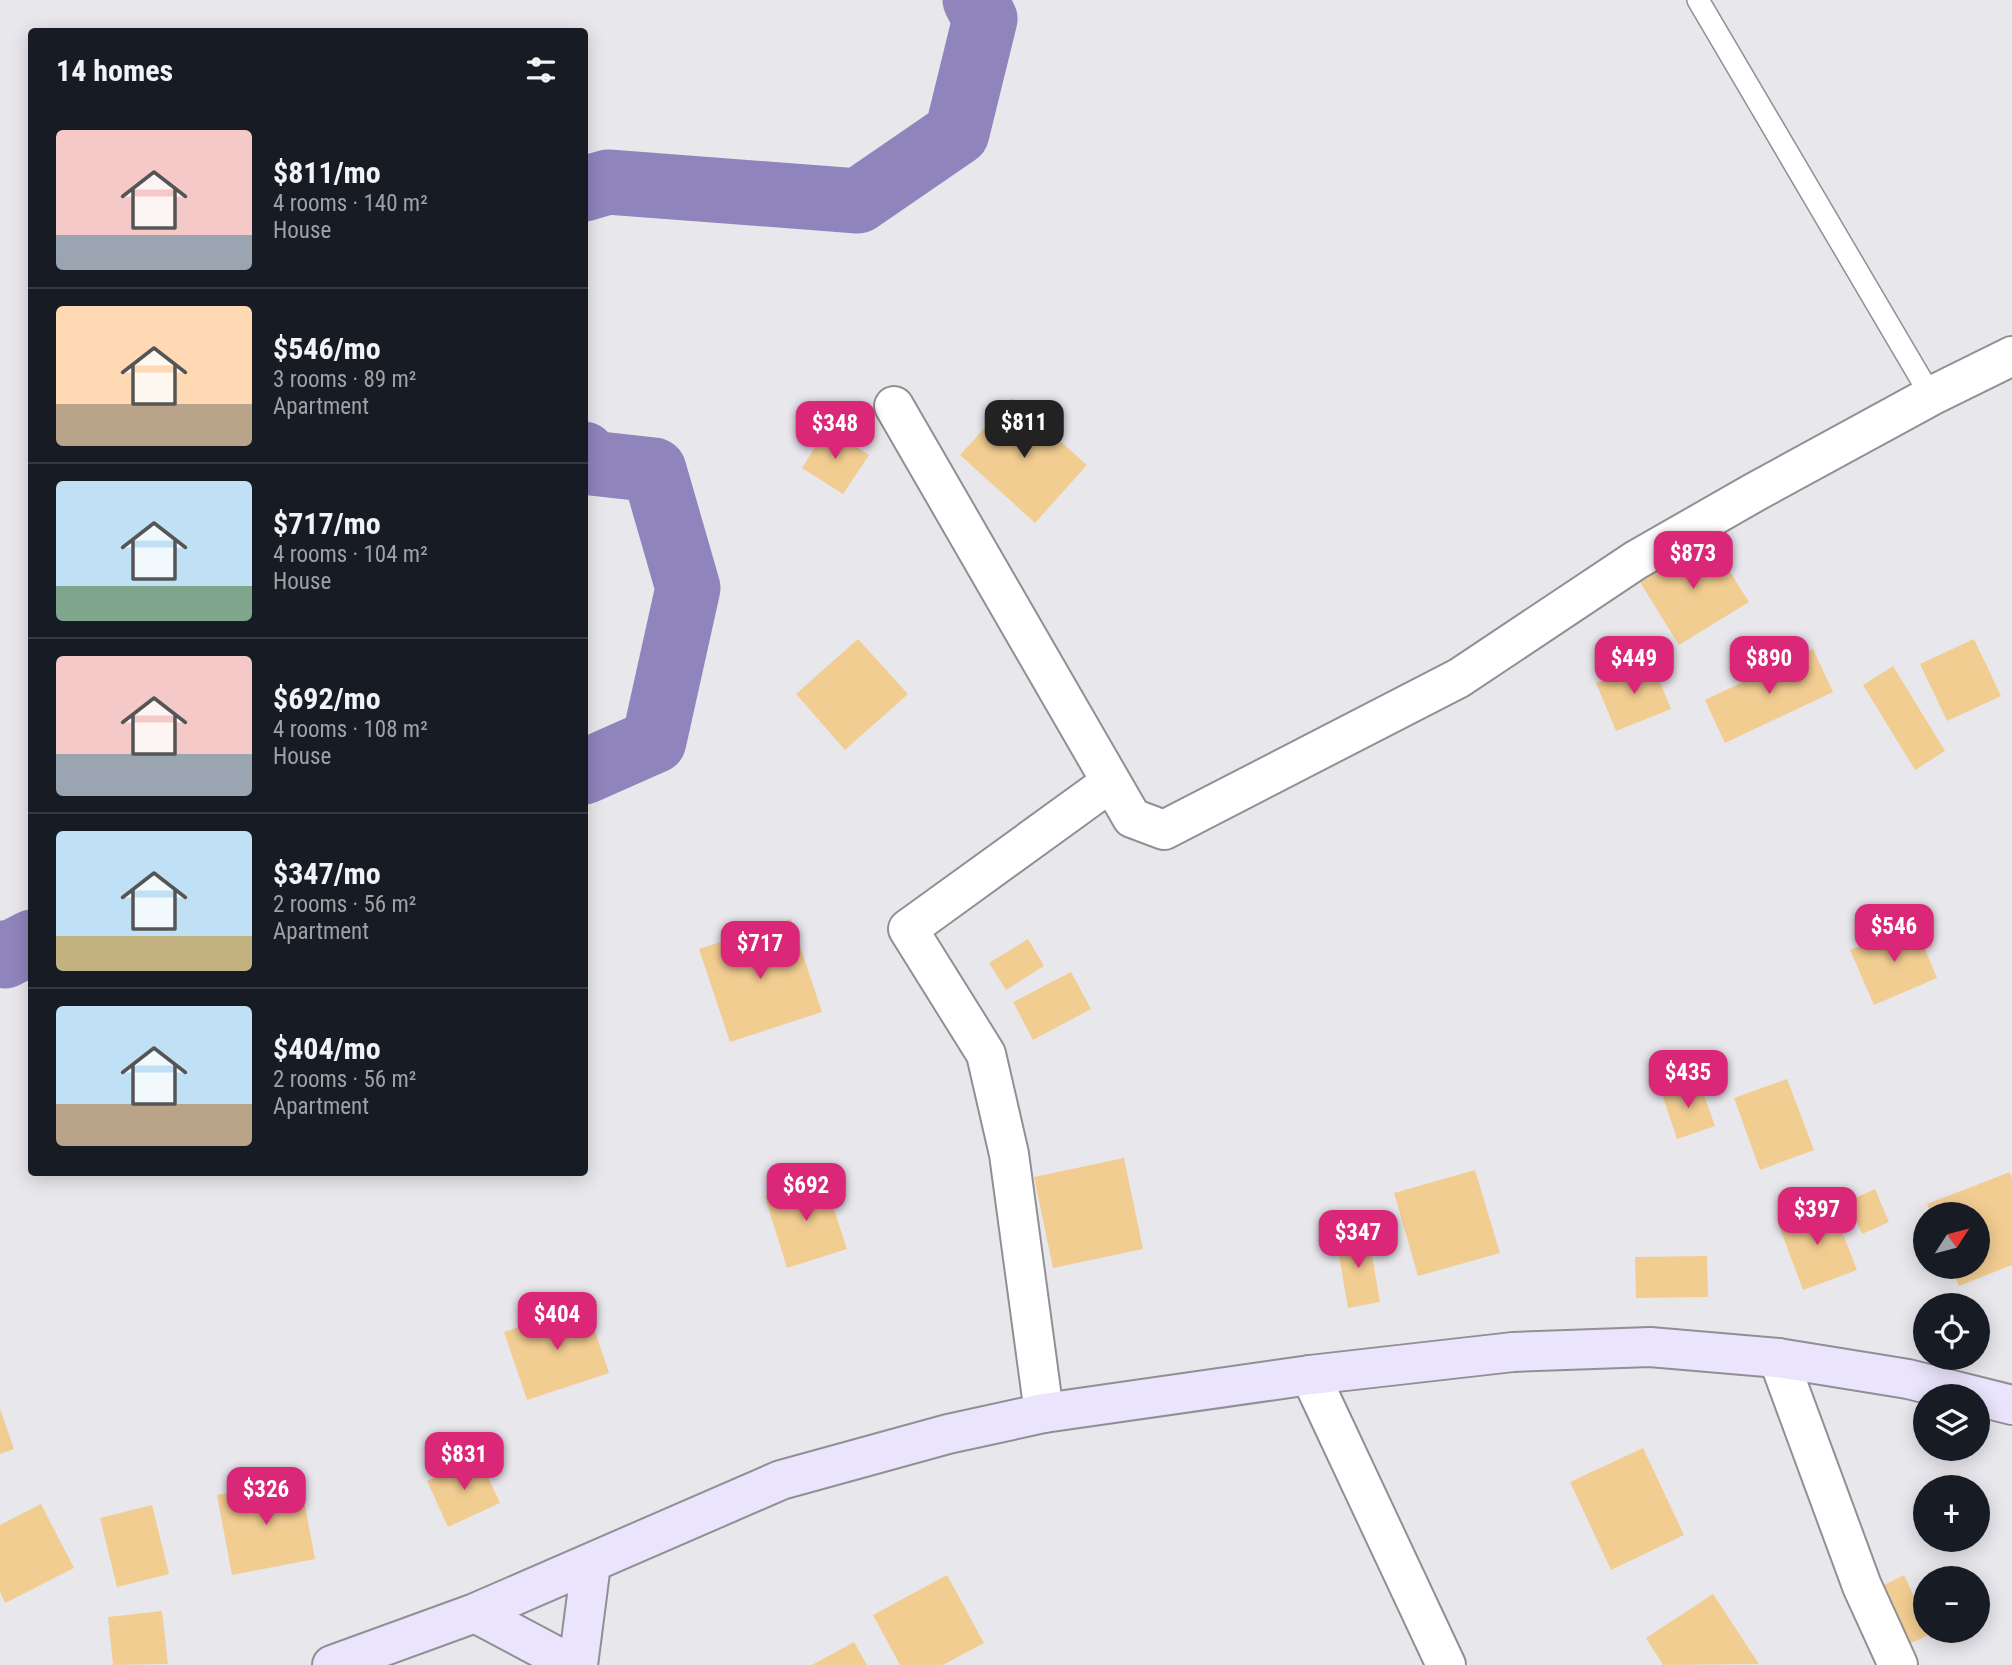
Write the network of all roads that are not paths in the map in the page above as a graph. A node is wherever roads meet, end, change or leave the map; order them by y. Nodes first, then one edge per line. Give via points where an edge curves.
1 (1698, 0) edge
2 (2012, 356) edge
3 (1931, 396) junction
4 (894, 406) dead end
5 (1111, 782) junction
6 (1778, 1358) junction
7 (1310, 1376) junction
8 (2012, 1405) edge
9 (1044, 1413) junction
10 (591, 1564) junction
11 (475, 1613) junction
12 (332, 1665) edge
13 (576, 1665) edge
14 (1446, 1665) edge
15 (1898, 1665) edge

1 - 3 lane
2 - 3 street
3 - 5 street via 1636,560 1459,678 1164,830 1132,817
4 - 5 street
5 - 9 street via 908,929 986,1054 1009,1154
6 - 7 street via 1650,1347 1581,1349 1513,1352
6 - 8 street via 1908,1379
6 - 15 street via 1861,1586
7 - 9 street
7 - 14 street
9 - 10 street via 781,1480
10 - 11 street
10 - 13 street
11 - 12 street
11 - 13 street

